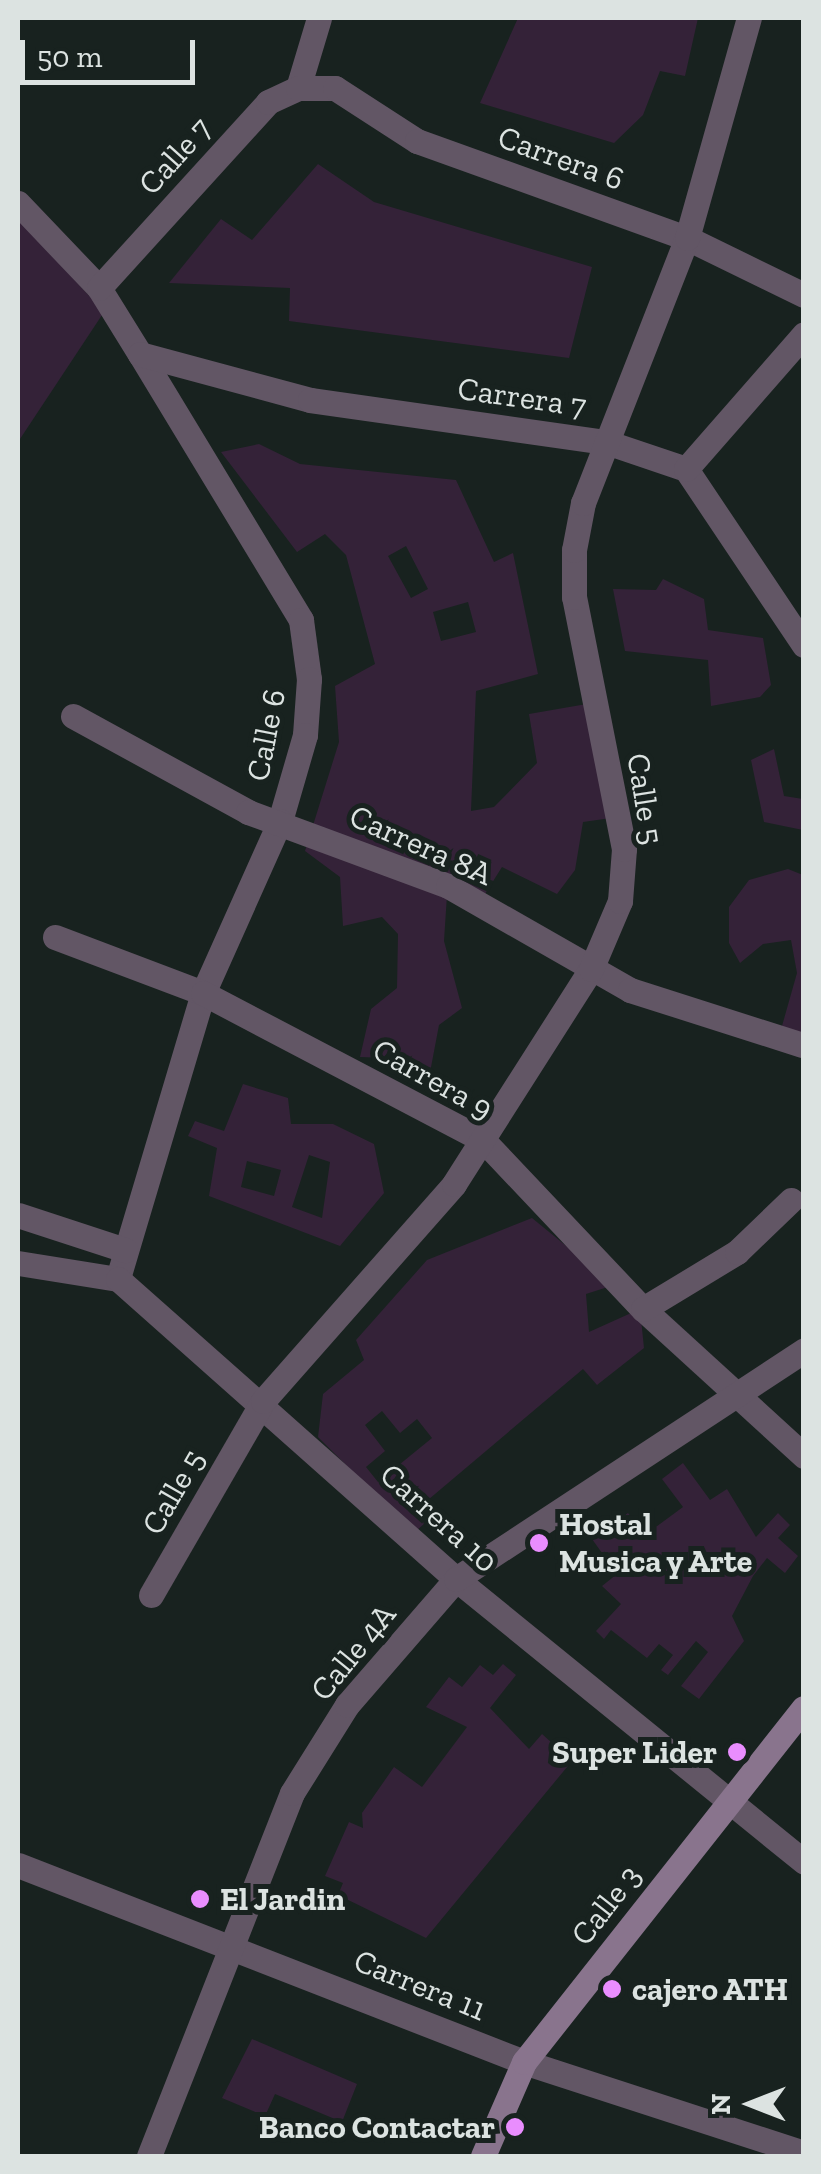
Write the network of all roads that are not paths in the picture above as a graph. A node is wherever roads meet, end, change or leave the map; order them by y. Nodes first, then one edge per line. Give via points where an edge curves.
1 (319, 18) edge
2 (749, 18) edge
3 (298, 88) junction
4 (18, 203) edge
5 (688, 238) junction
6 (99, 288) junction
7 (804, 295) edge
8 (804, 334) edge
9 (140, 354) junction
10 (606, 442) junction
11 (686, 470) junction
12 (804, 645) edge
13 (74, 716) dead end
14 (280, 821) junction
15 (54, 936) dead end
16 (591, 969) junction
17 (203, 993) junction
18 (802, 1045) edge
19 (482, 1140) junction
20 (791, 1200) dead end
21 (18, 1215) edge
22 (126, 1250) junction
23 (18, 1263) edge
24 (118, 1279) junction
25 (643, 1309) junction
26 (804, 1350) edge
27 (732, 1393) junction
28 (263, 1401) junction
29 (804, 1456) edge
30 (456, 1579) junction
31 (151, 1595) dead end
32 (804, 1708) edge
33 (729, 1800) junction
34 (804, 1862) edge
35 (18, 1865) edge
36 (234, 1946) junction
37 (524, 2062) junction
38 (804, 2153) edge
39 (150, 2156) edge
40 (484, 2156) edge

1 - 3 street
2 - 5 street, Calle 5
3 - 5 street, Carrera 6 via 334,88 417,141
3 - 6 street, Calle 7 via 268,102
4 - 6 street, Calle 6
5 - 7 street, Carrera 6
5 - 10 street, Calle 5
6 - 9 street, Calle 6
8 - 11 street
9 - 10 street, Carrera 7 via 310,400
9 - 14 street, Calle 6 via 301,620 305,735
10 - 11 street, Carrera 7
10 - 16 street, Calle 5 via 583,503 574,597 624,849 620,901
11 - 12 street
13 - 14 street, Carrera 8A
14 - 16 street, Carrera 8A via 448,886
14 - 17 street, Calle 6
15 - 17 street, Carrera 9
16 - 18 street, Carrera 8A via 708,1020
16 - 19 street, Calle 5
17 - 19 street, Carrera 9
17 - 22 street, Calle 6
19 - 25 street, Carrera 9
19 - 28 street, Calle 5
20 - 25 street via 737,1252
21 - 22 street
22 - 24 street, Calle 6
23 - 24 street
24 - 28 street, Carrera 10
25 - 27 street, Carrera 9
26 - 27 street, Calle 4A
27 - 29 street, Carrera 9
27 - 30 street, Calle 4A
28 - 30 street, Carrera 10
28 - 31 street, Calle 5
30 - 33 street, Carrera 10
30 - 36 street, Calle 4A via 347,1705 292,1793
32 - 33 main road, Calle 3
33 - 34 street, Carrera 10
33 - 37 main road, Calle 3
35 - 36 street, Carrera 11
36 - 37 street, Carrera 11
36 - 39 street, Calle 4A
37 - 38 street, Carrera 11
37 - 40 main road, Calle 3

